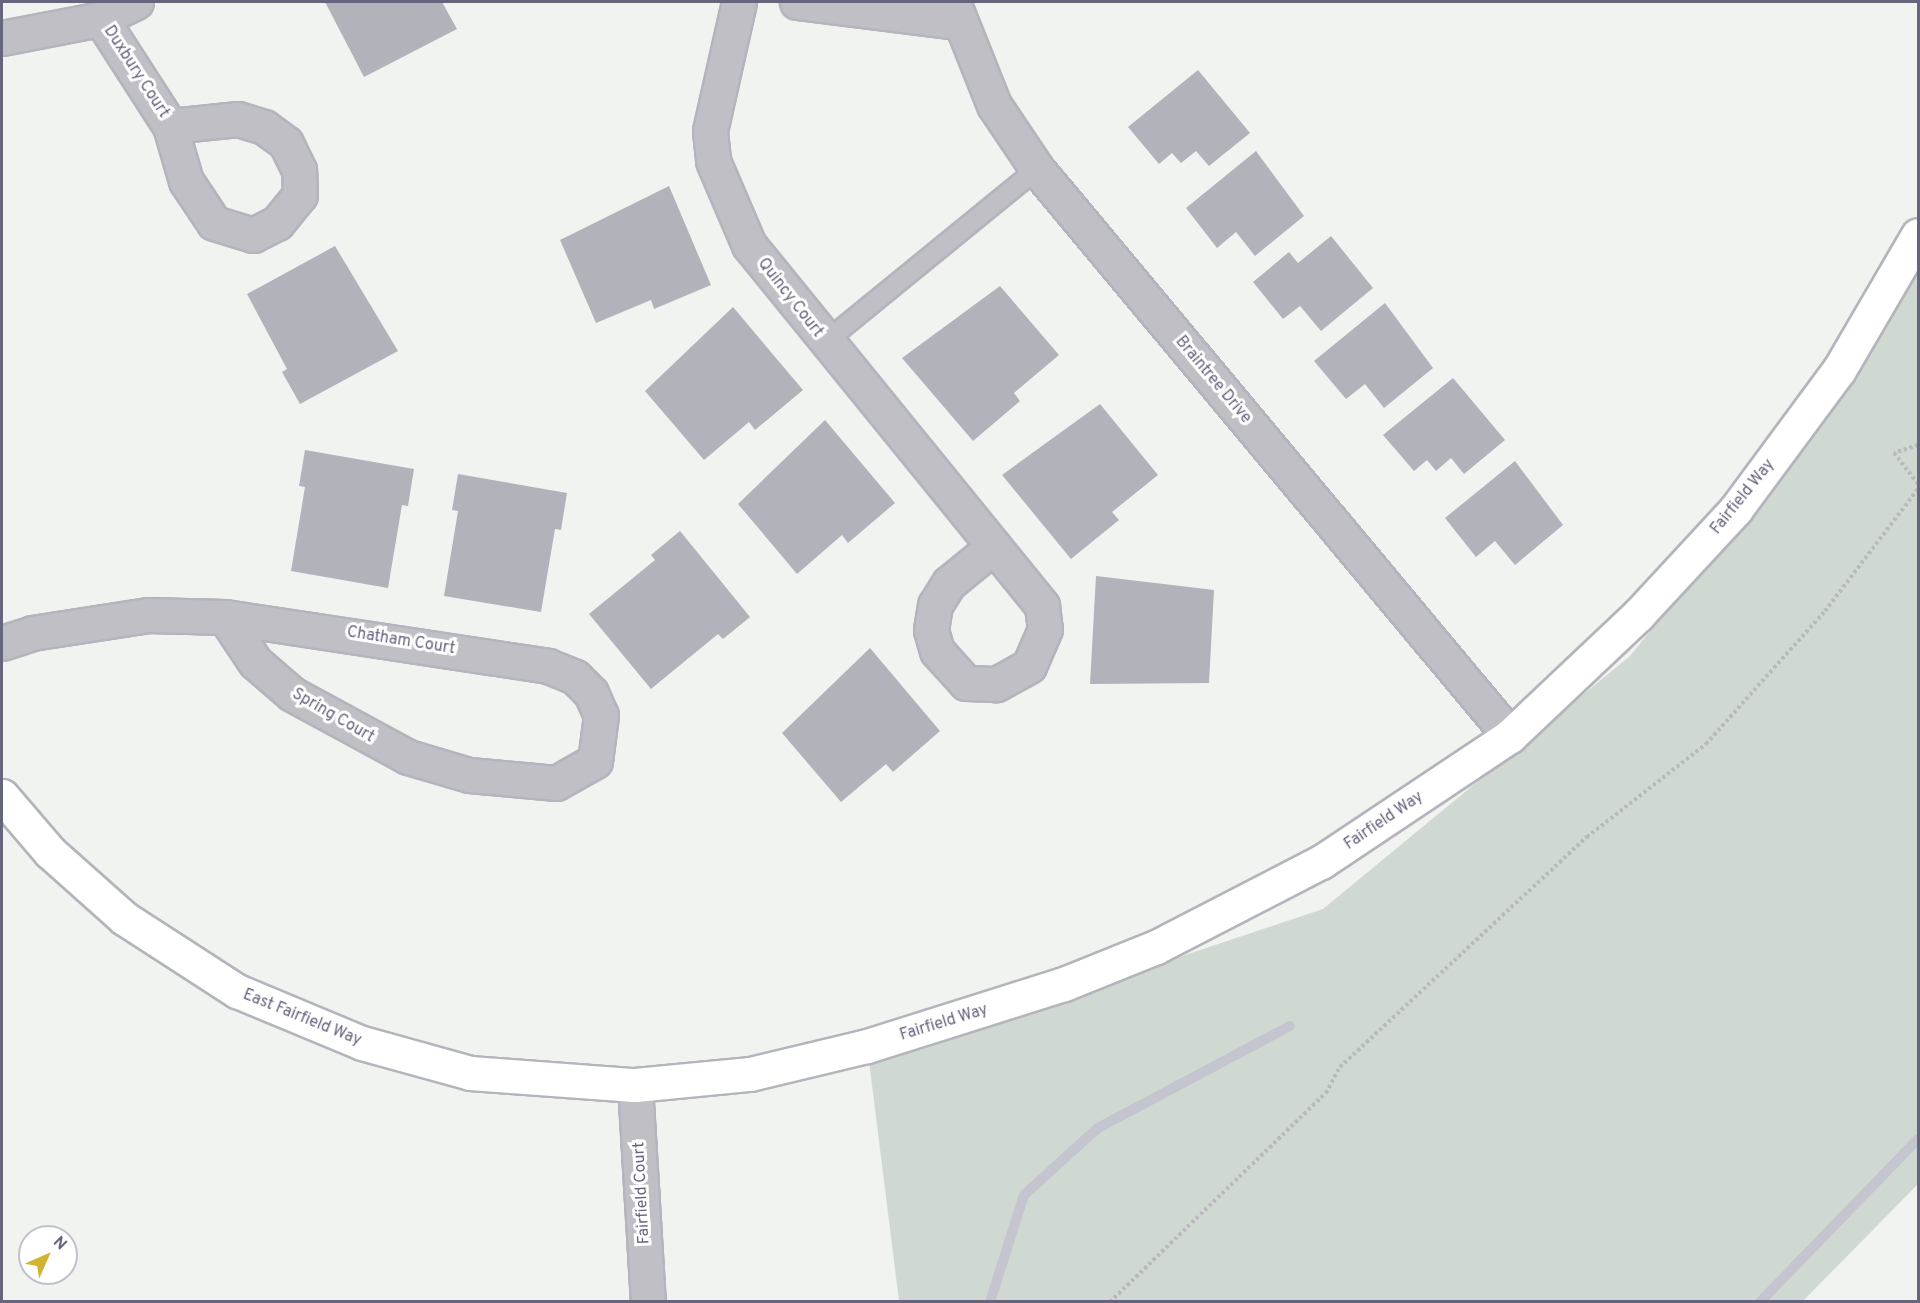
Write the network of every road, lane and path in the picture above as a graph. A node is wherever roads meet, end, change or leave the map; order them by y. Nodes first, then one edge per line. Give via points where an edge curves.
1 (136, 2) edge
2 (739, 2) edge
3 (797, 2) edge
4 (873, 4) edge
5 (956, 12) edge
6 (101, 19) junction
7 (2, 38) edge
8 (170, 126) dead end
9 (1037, 169) junction
10 (1918, 235) edge
11 (825, 342) junction
12 (1918, 445) edge
13 (1918, 484) edge
14 (1918, 489) edge
15 (994, 546) dead end
16 (225, 617) junction
17 (2, 643) edge
18 (1510, 736) junction
19 (469, 775) joint
20 (2, 796) edge
21 (635, 1085) junction
22 (648, 1302) edge
23 (1110, 1302) edge

1 - 6 street, Duxbury Court
2 - 11 street, Quincy Court via 710,131 713,161 750,245
3 - 4 street
4 - 5 street
5 - 9 street, Braintree Drive via 994,105
6 - 7 street, Duxbury Court
6 - 8 street, Duxbury Court
9 - 11 lane
9 - 18 street, Braintree Drive
10 - 18 street, Fairfield Way via 1839,370 1736,509 1638,615
11 - 15 street, Quincy Court
12 - 13 path via 1894,453
14 - 23 path via 1825,610 1706,744 1587,837 1340,1067 1326,1093
16 - 17 street, Chatham Court via 148,615 33,633
16 - 19 street, Spring Court via 255,662 292,694 408,757
16 - 19 street, Chatham Court via 548,666 575,677 591,693 601,715 600,739 595,760 579,775 556,783
18 - 21 street, Fairfield Way via 1321,862 1156,947 1064,984 867,1046 760,1071
20 - 21 street, East Fairfield Way via 50,852 123,918 265,1005 362,1043 470,1073
21 - 22 street, Fairfield Court

